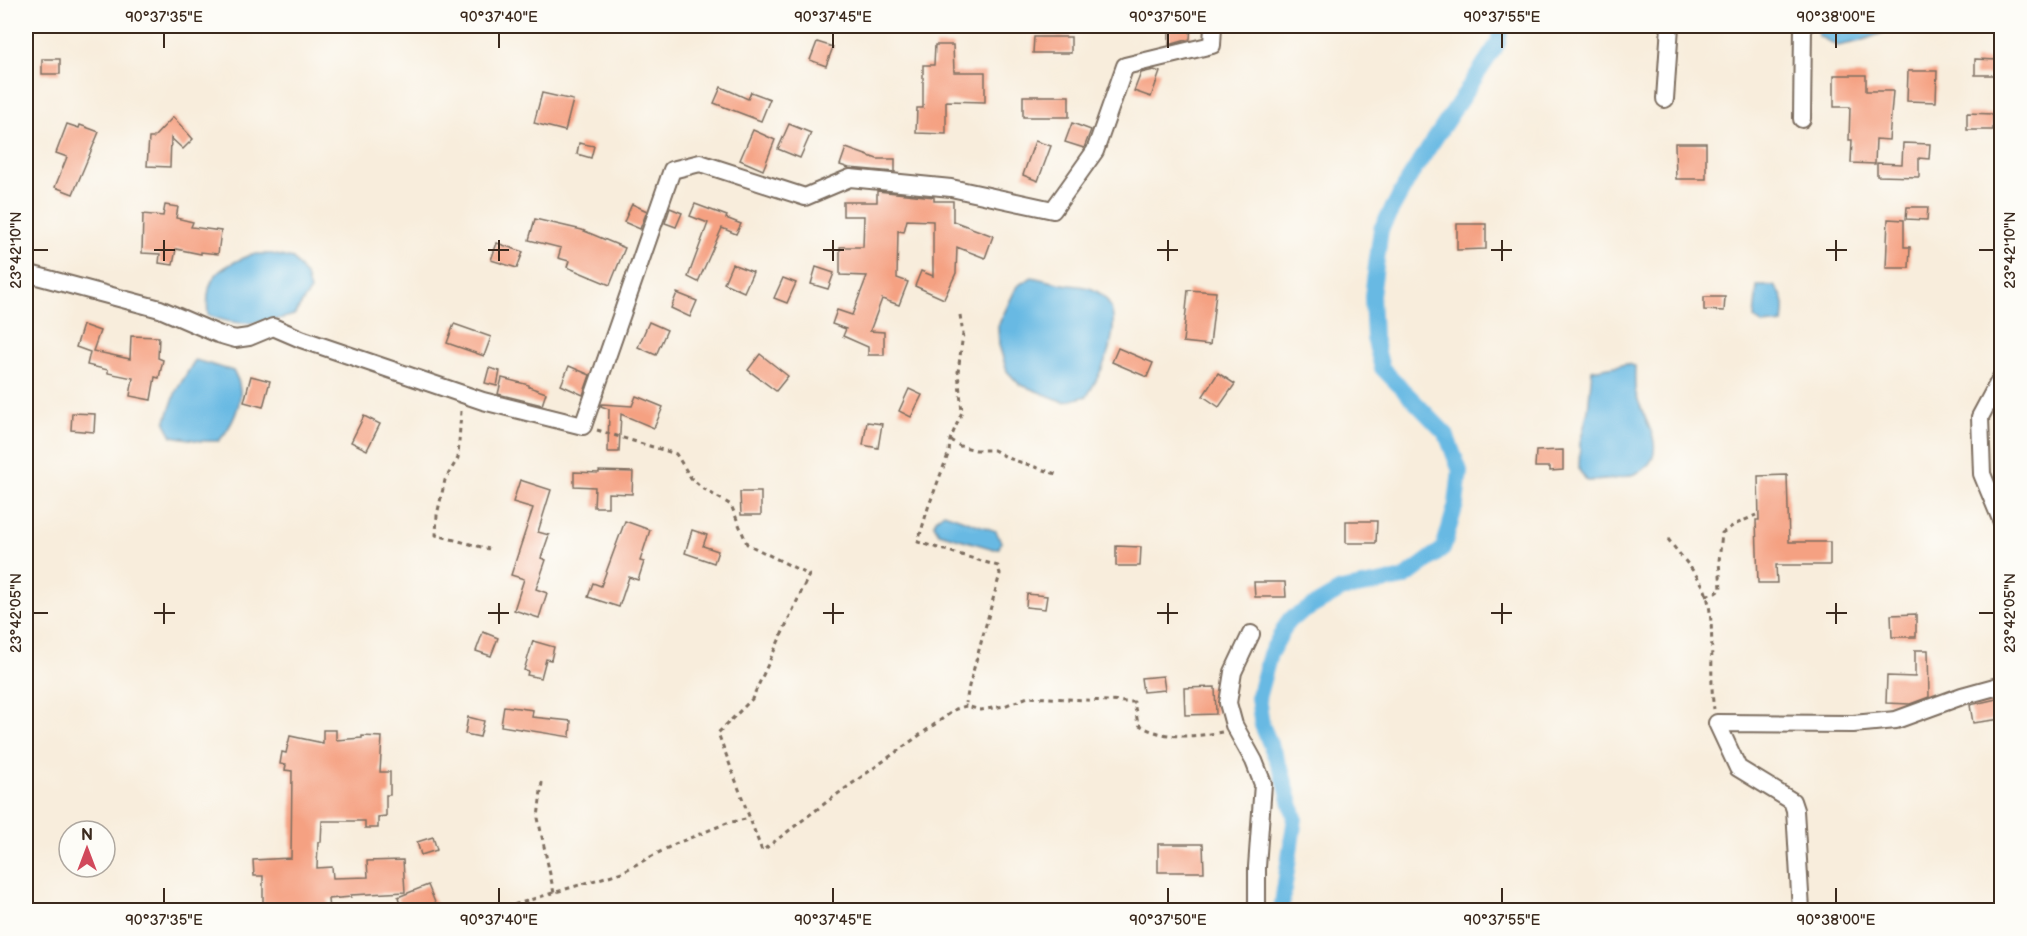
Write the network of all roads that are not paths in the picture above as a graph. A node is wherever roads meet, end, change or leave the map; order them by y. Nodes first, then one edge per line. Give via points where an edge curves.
1 (1213, 26) edge
2 (1670, 26) edge
3 (1803, 26) edge
4 (1665, 99) dead end
5 (1802, 118) dead end
6 (26, 273) edge
7 (2001, 376) edge
8 (2001, 522) edge
9 (1251, 634) dead end
10 (2001, 685) edge
11 (1257, 910) edge
12 (1801, 910) edge

1 - 6 street via 1212,45 1125,66 1095,151 1053,210 951,188 850,178 805,197 700,164 672,170 583,426 468,395 273,327 235,339 160,309
2 - 4 street
3 - 5 street
7 - 8 street via 1980,417 1982,474
9 - 11 street via 1233,672 1228,704 1236,730 1263,784
10 - 12 street via 1896,720 1853,724 1717,723 1738,768 1792,801

